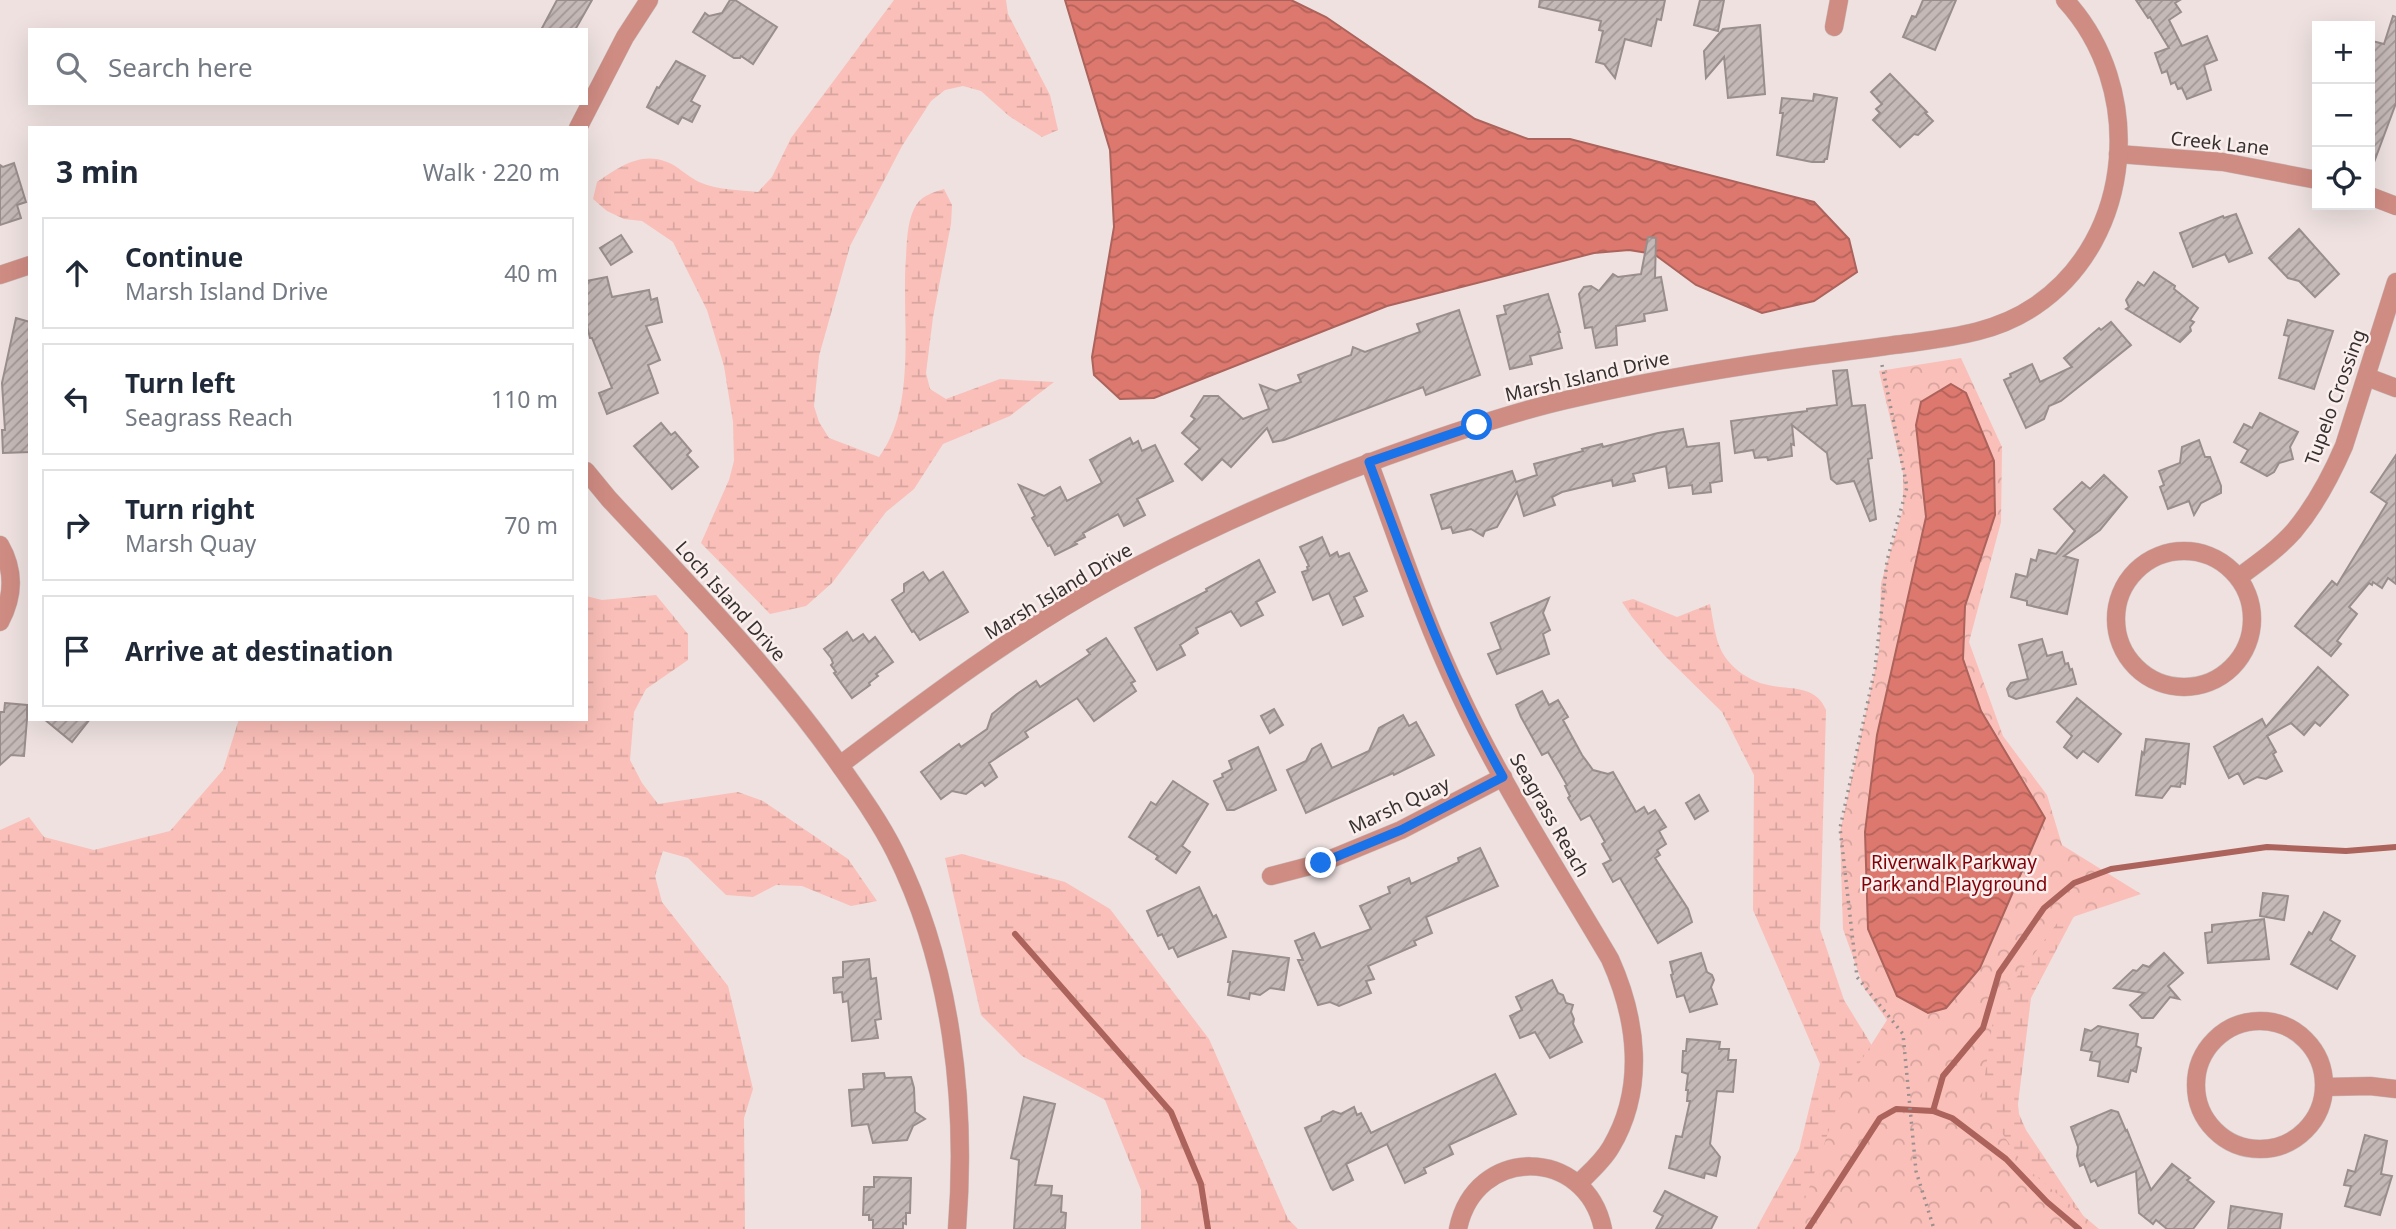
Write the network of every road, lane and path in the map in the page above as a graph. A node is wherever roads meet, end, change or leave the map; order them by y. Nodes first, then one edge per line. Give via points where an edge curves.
1 (649, 0) edge
2 (1839, 0) edge
3 (2065, 0) edge
4 (1833, 27) dead end
5 (579, 126) edge
6 (2118, 154) junction
7 (2312, 179) edge
8 (2375, 198) edge
9 (2396, 206) edge
10 (28, 266) edge
11 (0, 275) edge
12 (2396, 282) edge
13 (1881, 365) dead end
14 (2367, 377) junction
15 (2396, 388) edge
16 (1369, 462) junction
17 (588, 473) edge
18 (0, 545) edge
19 (2239, 577) junction
20 (0, 622) edge
21 (840, 765) junction
22 (1503, 777) junction
23 (1271, 876) dead end
24 (2325, 1087) junction
25 (2396, 1089) edge
26 (1578, 1184) junction
27 (957, 1229) edge
28 (1458, 1229) edge
29 (1603, 1229) edge
30 (1934, 1229) edge

1 - 5 street
2 - 4 street
3 - 6 street, Marsh Island Drive via 2095,41 2113,88
6 - 7 street, Creek Lane via 2223,162
6 - 16 street, Marsh Island Drive via 2111,202 2082,260 2052,293 2003,324 1945,339 1704,371 1571,399
8 - 9 street
10 - 11 street
12 - 14 street, Tupelo Crossing
13 - 30 path via 1907,487 1887,561 1875,669 1840,828 1857,977 1903,1034 1916,1171
14 - 15 street
14 - 19 street, Tupelo Crossing via 2344,446 2319,494 2294,531
16 - 21 street, Marsh Island Drive via 1266,504 1111,580 1006,645
16 - 22 street, Seagrass Reach via 1432,631
17 - 21 street, Loch Island Drive via 766,668
18 - 20 street via 11,572 12,589
19 - 19 street via 2213,556 2180,550 2149,560 2133,575 2116,615 2122,647 2142,673 2172,687 2205,685 2233,668 2250,640 2252,607
21 - 27 street, Loch Island Drive via 895,852 928,932 948,1016 955,1073
22 - 23 street, Marsh Quay via 1401,830 1321,863
22 - 26 street, Seagrass Reach via 1610,959 1630,1016 1633,1079 1622,1126 1610,1149
24 - 24 street via 2320,1061 2305,1038 2282,1024 2255,1020 2229,1028 2208,1045 2197,1070 2196,1097 2206,1122 2226,1140 2251,1150 2278,1148 2302,1135 2319,1114
24 - 25 street
26 - 28 street via 1558,1171 1512,1168 1490,1177 1473,1193
26 - 29 street via 1595,1203

